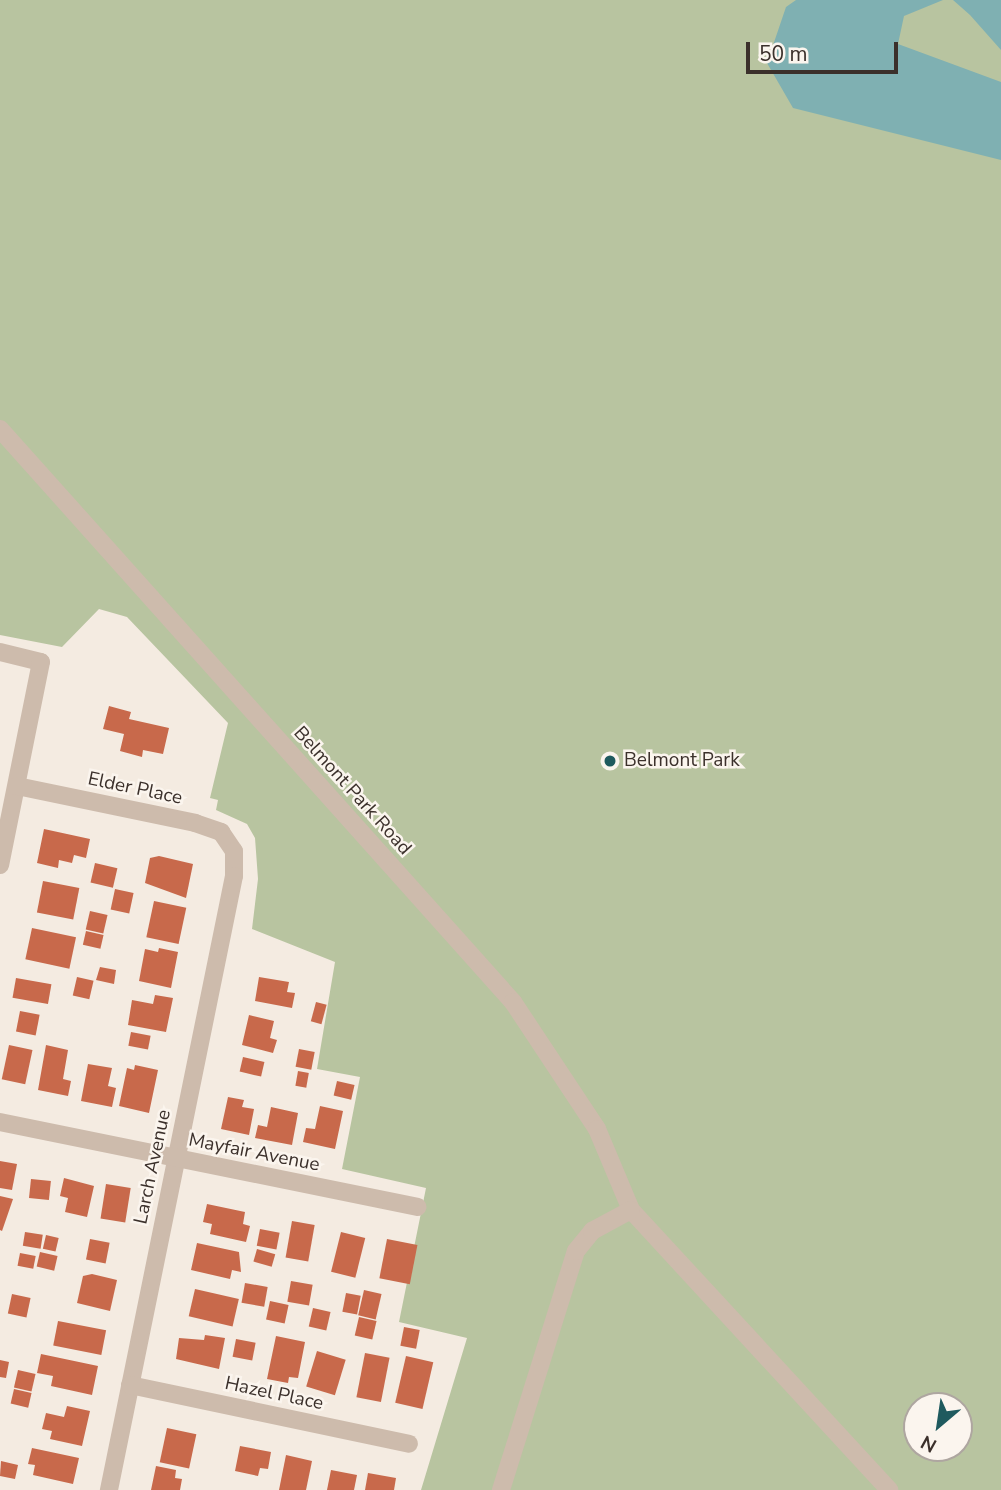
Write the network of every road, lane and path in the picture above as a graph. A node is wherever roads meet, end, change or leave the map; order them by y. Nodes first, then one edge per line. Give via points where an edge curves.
1 (0, 429) edge
2 (0, 652) edge
3 (17, 786) junction
4 (234, 851) joint
5 (0, 865) edge
6 (0, 1122) edge
7 (176, 1158) junction
8 (417, 1207) dead end
9 (631, 1210) junction
10 (130, 1385) junction
11 (409, 1444) dead end
12 (108, 1490) edge
13 (501, 1490) edge
14 (889, 1490) edge

1 - 9 street, Belmont Park Road via 513,1002 597,1129
2 - 3 street via 41,662
3 - 4 street, Elder Place via 195,823 221,832
3 - 5 street
4 - 7 street, Larch Avenue via 234,876
6 - 7 street, Mayfair Avenue
7 - 8 street, Mayfair Avenue
7 - 10 street, Larch Avenue
9 - 13 street via 592,1231 576,1251
9 - 14 street, Belmont Park Road
10 - 11 street, Hazel Place
10 - 12 street, Larch Avenue

